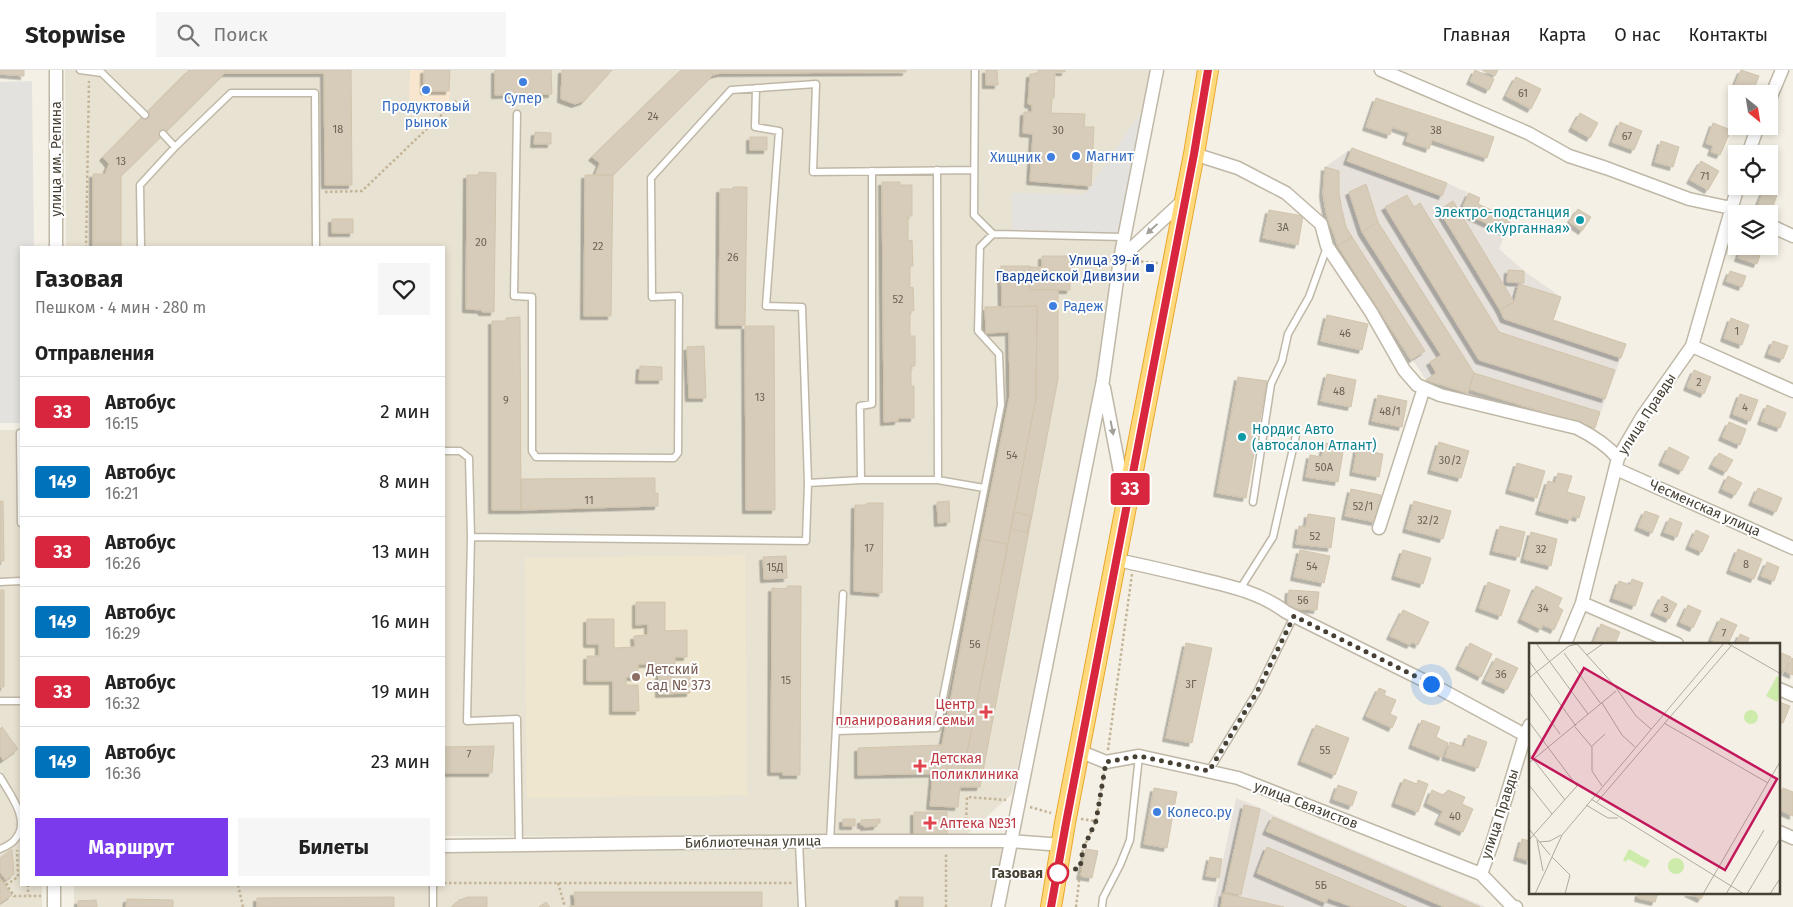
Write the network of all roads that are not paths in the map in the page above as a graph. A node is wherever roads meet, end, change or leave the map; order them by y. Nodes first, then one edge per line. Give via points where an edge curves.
1 (56, 70) edge
2 (80, 70) edge
3 (975, 70) edge
4 (1157, 70) edge
5 (1208, 70) edge
6 (1381, 70) edge
7 (1782, 70) edge
8 (90, 71) edge
9 (1776, 85) edge
10 (756, 88) junction
11 (517, 114) dead end
12 (145, 115) dead end
13 (164, 134) dead end
14 (175, 146) junction
15 (1194, 154) junction
16 (937, 170) junction
17 (974, 170) junction
18 (872, 171) junction
19 (1185, 199) junction
20 (1728, 209) edge
21 (1778, 229) edge
22 (993, 234) junction
23 (1793, 236) edge
24 (1124, 237) junction
25 (1728, 238) edge
26 (56, 246) edge
27 (141, 246) edge
28 (316, 246) edge
29 (1327, 246) junction
30 (1120, 259) junction
31 (1692, 346) junction
32 (1103, 380) junction
33 (1424, 388) junction
34 (1793, 391) edge
35 (1296, 435) dead end
36 (445, 452) edge
37 (1617, 463) junction
38 (861, 480) junction
39 (938, 480) junction
40 (808, 483) junction
41 (984, 488) junction
42 (1253, 502) dead end
43 (1127, 505) junction
44 (1378, 528) dead end
45 (471, 537) junction
46 (1793, 548) edge
47 (1125, 562) junction
48 (20, 581) edge
49 (0, 582) edge
50 (1240, 589) junction
51 (844, 594) dead end
52 (1582, 604) junction
53 (1294, 616) junction
54 (1565, 643) edge
55 (1675, 643) edge
56 (1780, 689) edge
57 (1793, 695) edge
58 (0, 701) edge
59 (20, 701) edge
60 (1529, 728) edge
61 (836, 731) junction
62 (1079, 751) junction
63 (1139, 756) junction
64 (1209, 771) junction
65 (0, 777) edge
66 (20, 814) edge
67 (20, 828) edge
68 (1780, 832) edge
69 (1793, 838) edge
70 (830, 841) junction
71 (1010, 841) junction
72 (799, 842) junction
73 (519, 845) junction
74 (1063, 845) junction
75 (445, 846) edge
76 (0, 850) edge
77 (1481, 874) junction
78 (433, 886) edge
79 (433, 907) edge
80 (802, 907) edge
81 (998, 907) edge
82 (1051, 907) edge
83 (1102, 907) edge
84 (1516, 907) edge

1 - 26 street, улица им. Репина
2 - 8 lane
3 - 17 lane
4 - 24 street
5 - 15 highway
6 - 20 street via 1528,133 1569,156 1690,200
7 - 9 street
8 - 12 lane via 102,73
10 - 11 lane via 731,90 651,178 652,297 679,296 678,453 674,458 536,457 532,451 532,298 514,296
10 - 18 lane via 816,84 813,172
10 - 40 lane via 755,127 779,131 766,306 802,307
13 - 14 lane
14 - 27 lane via 140,185
14 - 28 lane via 231,93 315,93
15 - 19 highway
15 - 29 street via 1238,168 1286,194 1321,224
16 - 17 lane
16 - 18 lane
16 - 39 lane
17 - 22 lane via 974,215
18 - 38 lane via 872,404 860,406
19 -> 30 street
19 - 43 highway
21 - 23 street
22 - 24 lane
22 - 41 lane via 980,247 978,331 999,354 1001,405
24 - 30 street
25 - 31 street, улица Правды
29 - 33 street via 1371,312 1404,370
29 - 42 lane via 1309,297 1288,334 1282,361 1271,384
30 - 32 street
31 - 34 street
31 - 37 street, улица Правды via 1642,417
32 -> 43 street
32 - 71 street
33 - 37 street, Чесменская улица via 1440,395 1577,428 1608,447
33 - 44 street
35 - 50 lane via 1273,537
36 - 45 lane via 460,451 469,458
37 - 46 street, Чесменская улица
37 - 52 street, улица Правды
38 - 39 lane
38 - 40 lane
39 - 41 lane
40 - 45 lane via 806,541
41 - 61 lane via 937,728
43 - 47 highway
45 - 73 lane via 467,720 517,719
47 - 50 street
47 - 62 highway
48 - 49 lane
50 - 53 street via 1272,602
51 - 61 lane
52 - 54 street, улица Правды
52 - 55 street
53 - 60 street
53 - 64 lane via 1257,692
56 - 57 street
58 - 59 lane
60 - 77 street, улица Правды
61 - 70 lane
62 - 63 street, улица Связистов via 1106,762
62 - 74 highway
63 - 64 street, улица Связистов
63 - 83 lane via 1130,840 1103,898
64 - 77 street, улица Связистов via 1238,778
65 - 66 lane
67 - 76 lane via 16,838
68 - 69 street
70 - 71 street, Библиотечная улица
70 - 72 street, Библиотечная улица
71 - 74 street, Библиотечная улица
71 - 81 street
72 - 73 street, Библиотечная улица
72 - 80 lane
73 - 75 street, Библиотечная улица
74 - 82 highway
77 - 84 street, улица Связистов
78 - 79 lane

